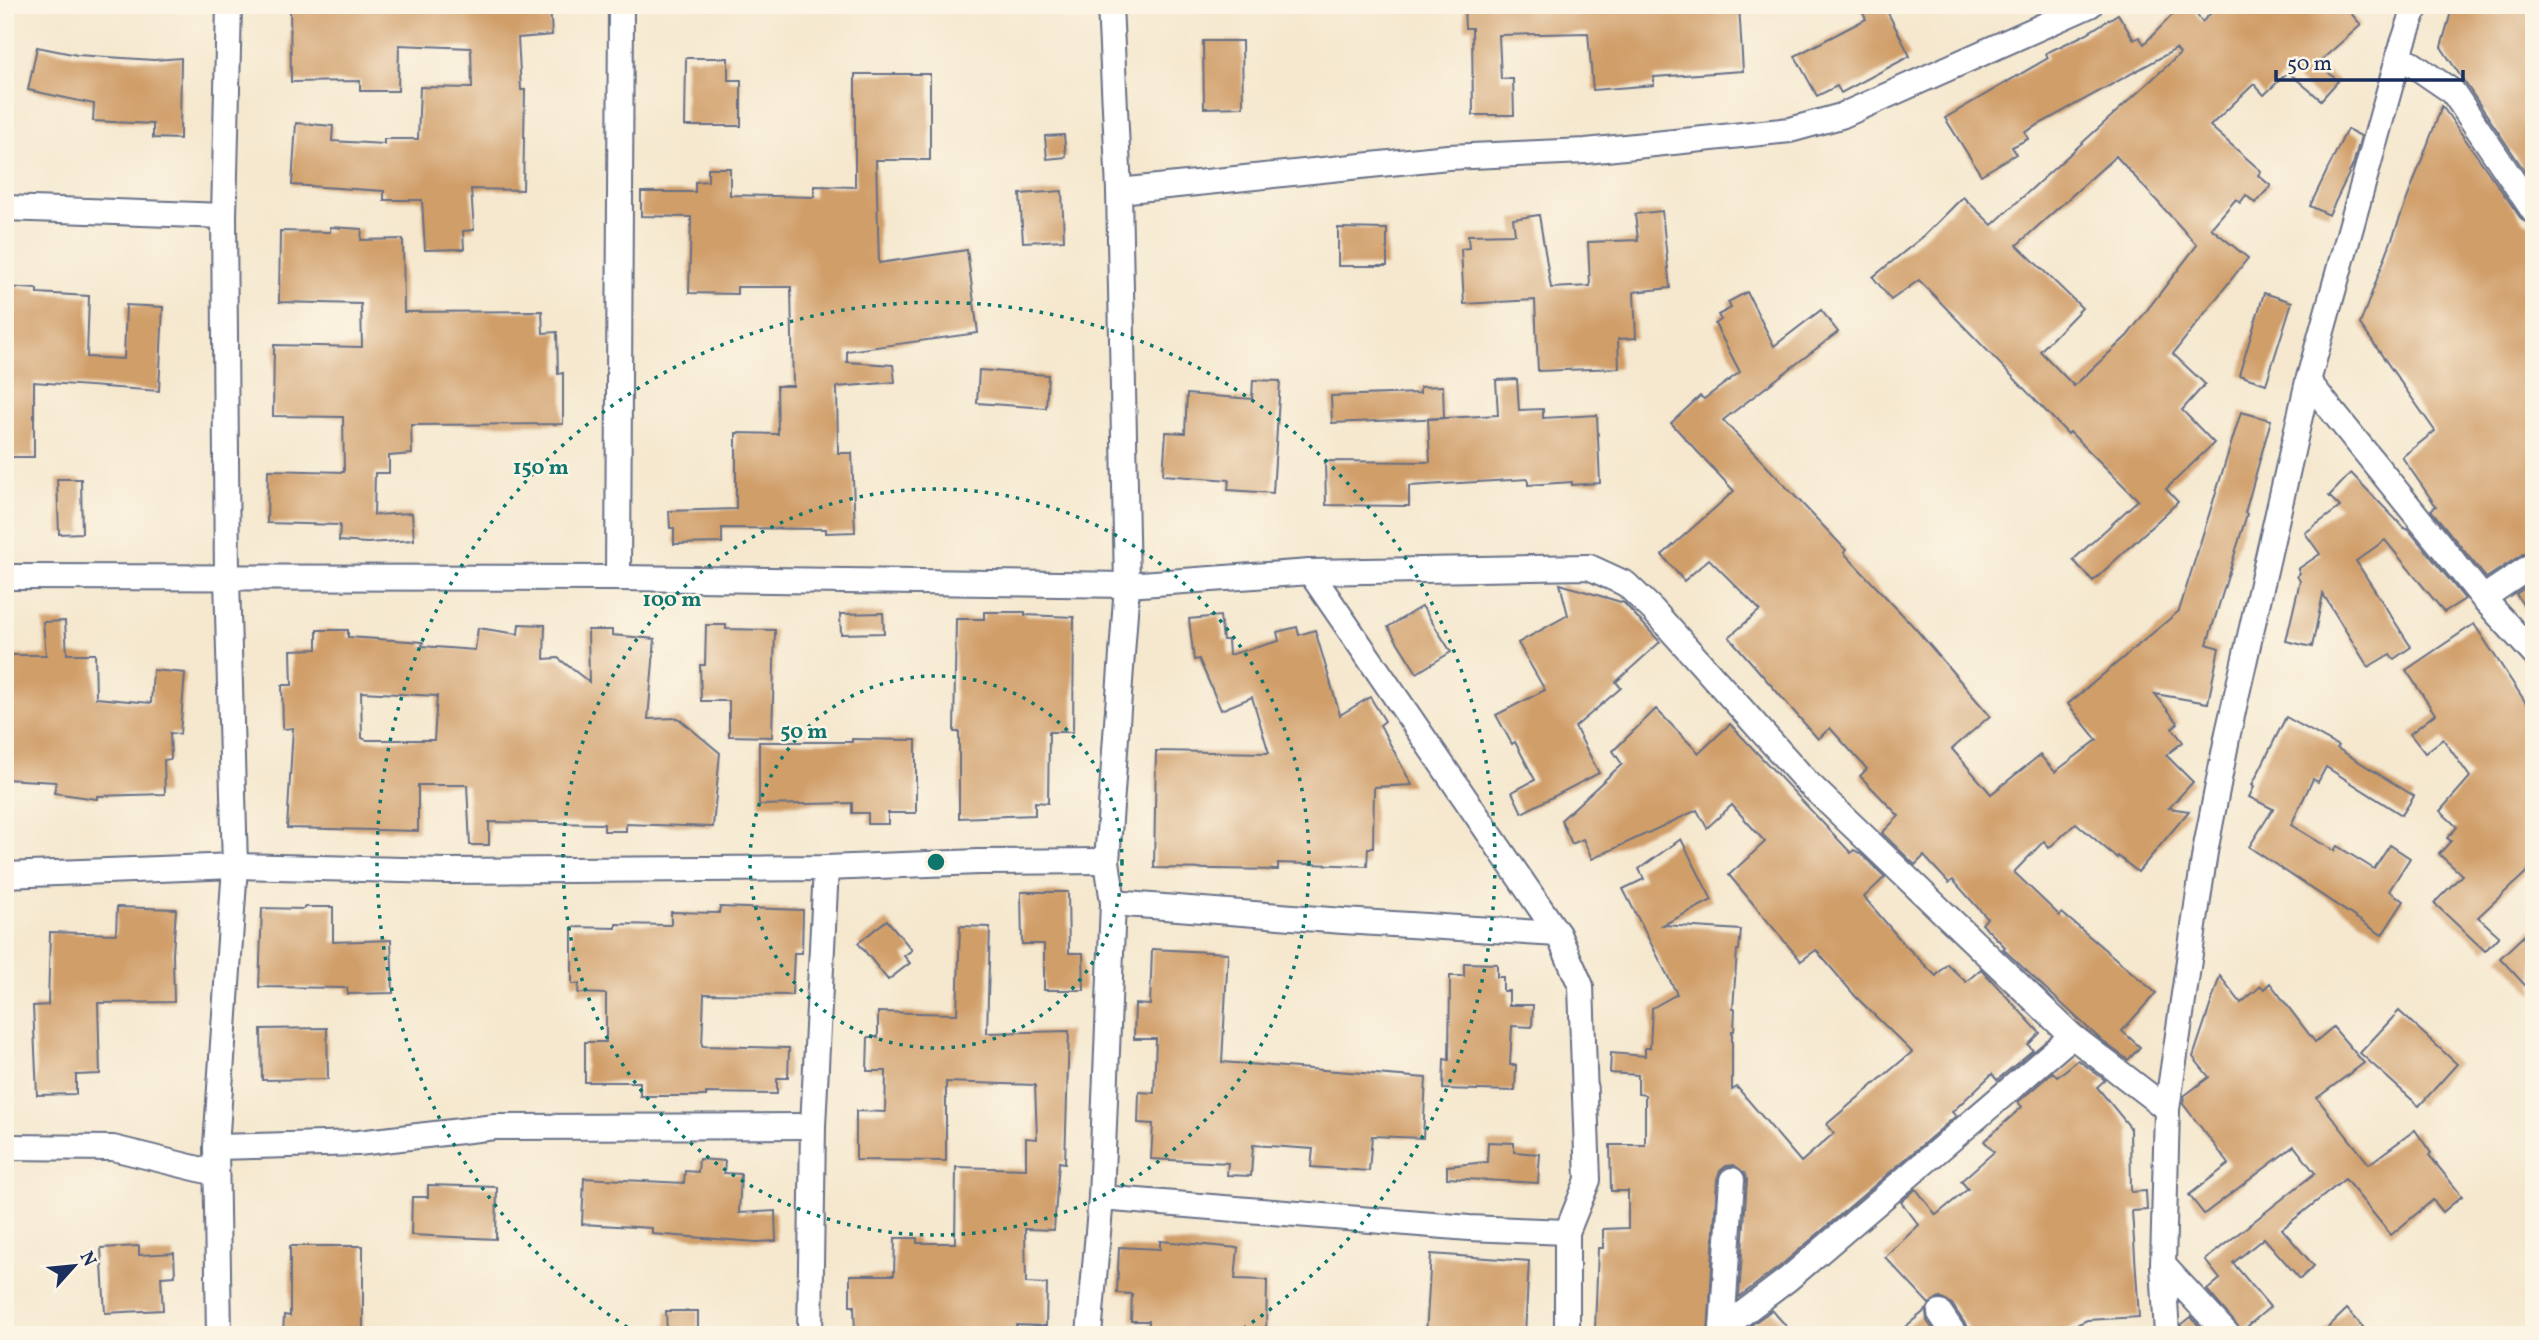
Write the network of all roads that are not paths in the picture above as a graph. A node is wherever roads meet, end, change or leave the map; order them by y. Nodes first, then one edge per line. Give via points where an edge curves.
1 (229, 5) edge
2 (621, 5) edge
3 (1110, 5) edge
4 (2090, 5) edge
5 (2416, 5) edge
6 (2399, 55) junction
7 (1119, 191) junction
8 (5, 208) edge
9 (2534, 212) edge
10 (224, 216) junction
11 (2308, 381) junction
12 (2534, 564) edge
13 (1310, 572) junction
14 (5, 577) edge
15 (227, 578) junction
16 (618, 578) junction
17 (1127, 585) junction
18 (2483, 598) junction
19 (2534, 654) edge
20 (1107, 861) junction
21 (235, 866) junction
22 (826, 869) junction
23 (5, 875) edge
24 (1113, 903) junction
25 (1558, 934) junction
26 (2072, 1036) junction
27 (2167, 1110) junction
28 (813, 1126) junction
29 (5, 1147) edge
30 (216, 1147) junction
31 (215, 1173) junction
32 (1732, 1180) dead end
33 (1101, 1198) junction
34 (1567, 1232) junction
35 (2163, 1265) junction
36 (1940, 1313) dead end
37 (1723, 1332) edge
38 (2162, 1334) edge
39 (219, 1335) edge
40 (810, 1335) edge
41 (1089, 1335) edge
42 (1567, 1335) edge
43 (1955, 1335) edge
44 (2228, 1335) edge

1 - 10 street
2 - 16 street
3 - 7 street
4 - 7 street via 1841,116 1790,130 1586,151 1448,157
5 - 6 street
6 - 9 street via 2453,92
6 - 11 street
7 - 17 street
8 - 10 street
10 - 15 street
11 - 18 street
11 - 27 street via 2225,746
12 - 18 street
13 - 17 street
13 - 25 street
13 - 26 street via 1589,568 1626,584 1805,781
14 - 15 street
15 - 16 street
15 - 21 street
16 - 17 street
17 - 20 street
18 - 19 street
20 - 22 street
20 - 24 street
21 - 22 street via 445,871
21 - 23 street
21 - 30 street
22 - 28 street
24 - 25 street
24 - 33 street
25 - 34 street via 1581,986 1588,1180
26 - 27 street
26 - 37 street
27 - 35 street
28 - 30 street via 495,1127 358,1143
28 - 40 street
29 - 31 street via 113,1148
30 - 31 street
31 - 39 street
32 - 37 street
33 - 34 street
33 - 41 street
34 - 42 street
35 - 38 street
35 - 44 street
36 - 43 street

